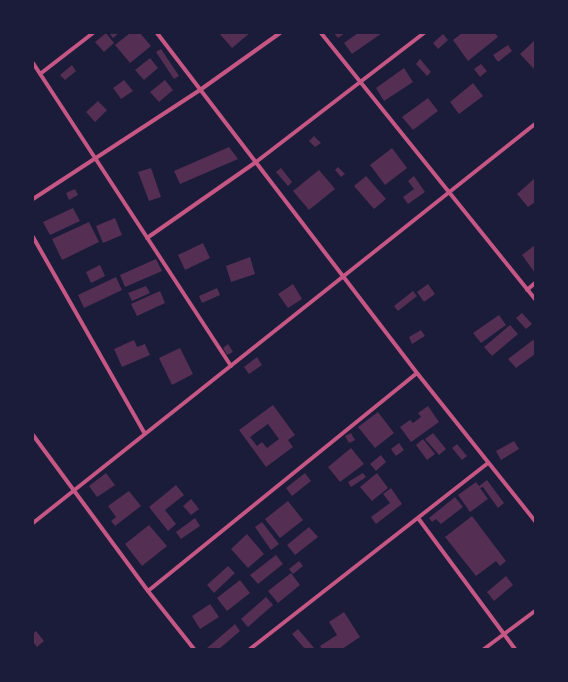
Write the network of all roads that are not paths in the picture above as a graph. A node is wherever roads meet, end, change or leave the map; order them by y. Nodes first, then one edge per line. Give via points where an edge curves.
1 (93, 33) edge
2 (157, 33) edge
3 (280, 33) edge
4 (321, 33) edge
5 (424, 33) edge
6 (33, 63) edge
7 (40, 74) junction
8 (361, 82) junction
9 (200, 90) junction
10 (535, 124) edge
11 (95, 158) junction
12 (256, 162) junction
13 (449, 192) junction
14 (33, 199) edge
15 (33, 237) edge
16 (148, 238) junction
17 (343, 276) junction
18 (535, 283) edge
19 (527, 290) junction
20 (535, 300) edge
21 (230, 366) junction
22 (417, 373) junction
23 (145, 434) junction
24 (33, 435) edge
25 (488, 463) junction
26 (74, 491) junction
27 (418, 518) junction
28 (535, 521) edge
29 (33, 523) edge
30 (148, 590) junction
31 (535, 611) edge
32 (504, 634) junction
33 (194, 649) edge
34 (250, 649) edge
35 (484, 649) edge
36 (515, 649) edge

1 - 7 street
2 - 9 street
3 - 9 street
4 - 8 street
5 - 8 street
6 - 7 street
7 - 11 street
8 - 12 street
8 - 13 street
9 - 11 street
9 - 12 street
10 - 13 street
11 - 14 street
11 - 16 street
12 - 16 street
12 - 17 street
13 - 17 street
13 - 19 street
15 - 23 street
16 - 21 street
17 - 21 street
17 - 22 street
18 - 19 street
19 - 20 street
21 - 23 street
22 - 25 street
22 - 30 street
23 - 26 street
24 - 26 street
25 - 27 street
25 - 28 street
26 - 29 street
26 - 30 street
27 - 32 street
27 - 34 street
30 - 33 street
31 - 32 street
32 - 35 street
32 - 36 street

